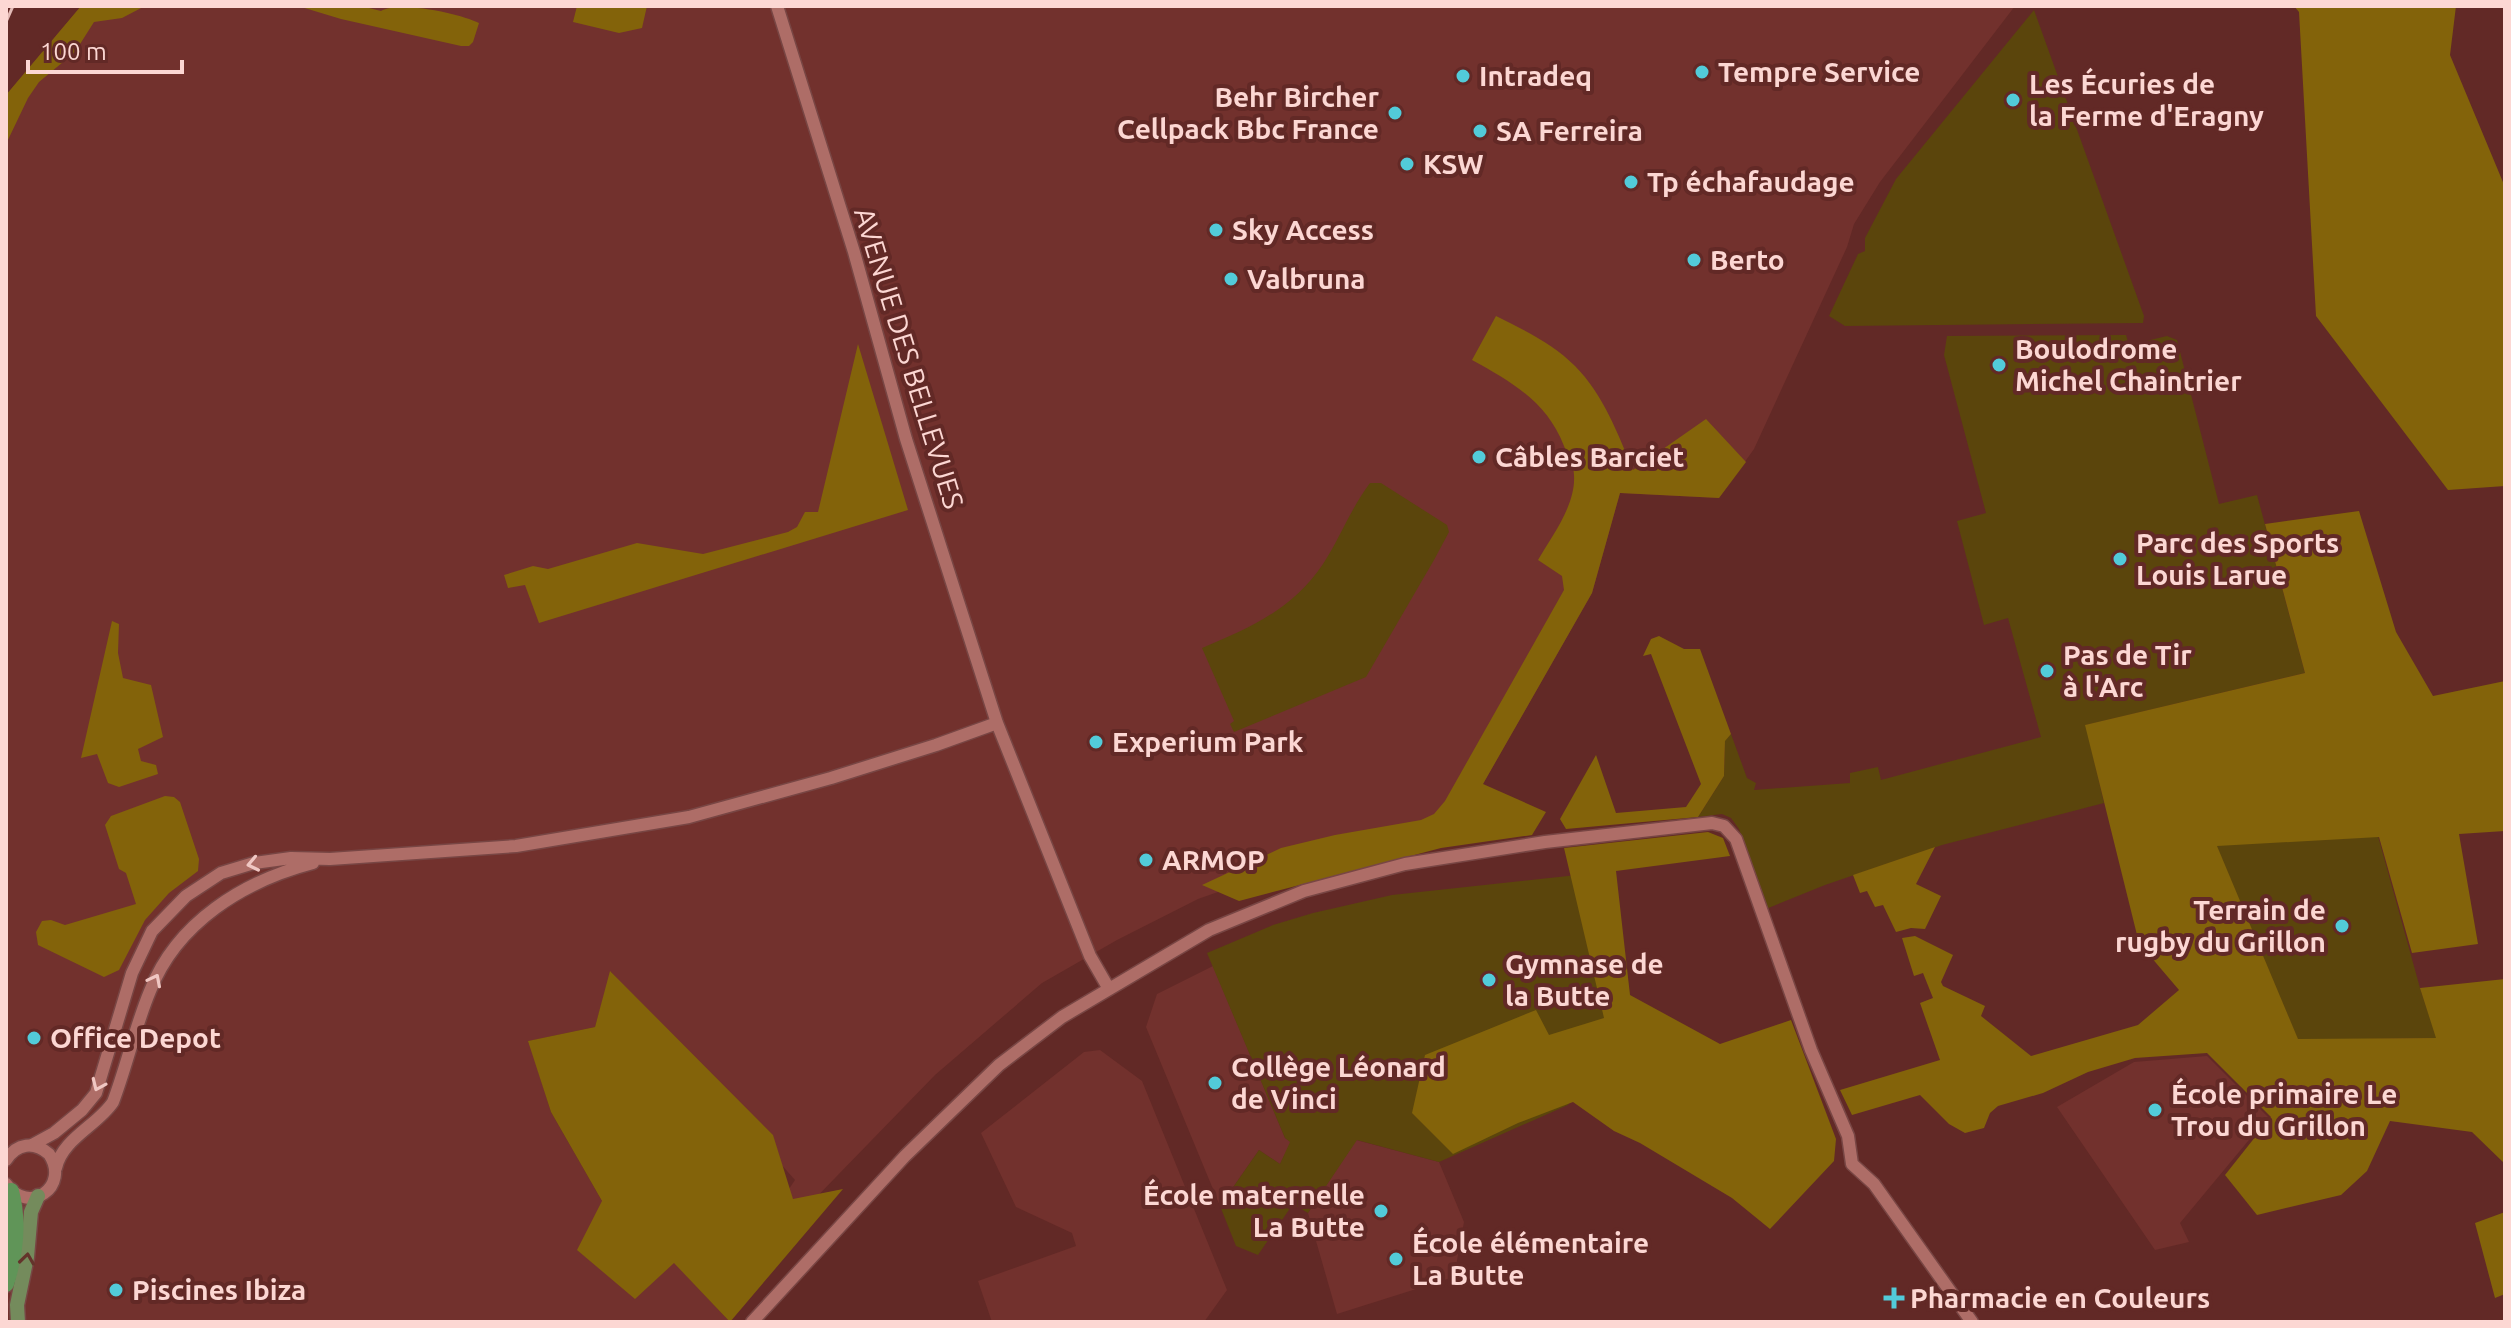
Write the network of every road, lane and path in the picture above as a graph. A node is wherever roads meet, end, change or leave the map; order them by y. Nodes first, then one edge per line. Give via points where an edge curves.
1 (777, 6) edge
2 (997, 723) junction
3 (330, 859) junction
4 (221, 873) junction
5 (233, 895) junction
6 (1109, 989) junction
7 (32, 1145) junction
8 (7, 1158) edge
9 (56, 1168) junction
10 (9, 1187) edge
11 (38, 1196) junction
12 (6, 1284) edge
13 (18, 1322) edge
14 (752, 1322) edge
15 (1972, 1322) edge

1 - 2 street, AVENUE DES BELLEVUES
2 - 3 street via 846,774 689,817 516,846
2 - 6 street, AVENUE DES BELLEVUES via 1088,951
3 -> 4 street via 271,860
3 - 5 street via 274,875
4 - 5 street
4 -> 7 street via 186,896 152,931 132,973 96,1093 48,1138
9 -> 5 street via 65,1149 113,1102 149,991 166,961 198,923
6 - 14 street via 1043,1030 956,1104
6 - 15 street via 1243,914 1373,871 1488,850 1712,823 1724,826 1736,839 1811,1050 1848,1136 1852,1164 1874,1184
7 - 8 street via 19,1147
7 - 9 street via 47,1152
9 - 11 street via 52,1185
10 - 11 street via 24,1197
10 - 12 highway via 15,1244
13 -> 11 main road via 31,1212

